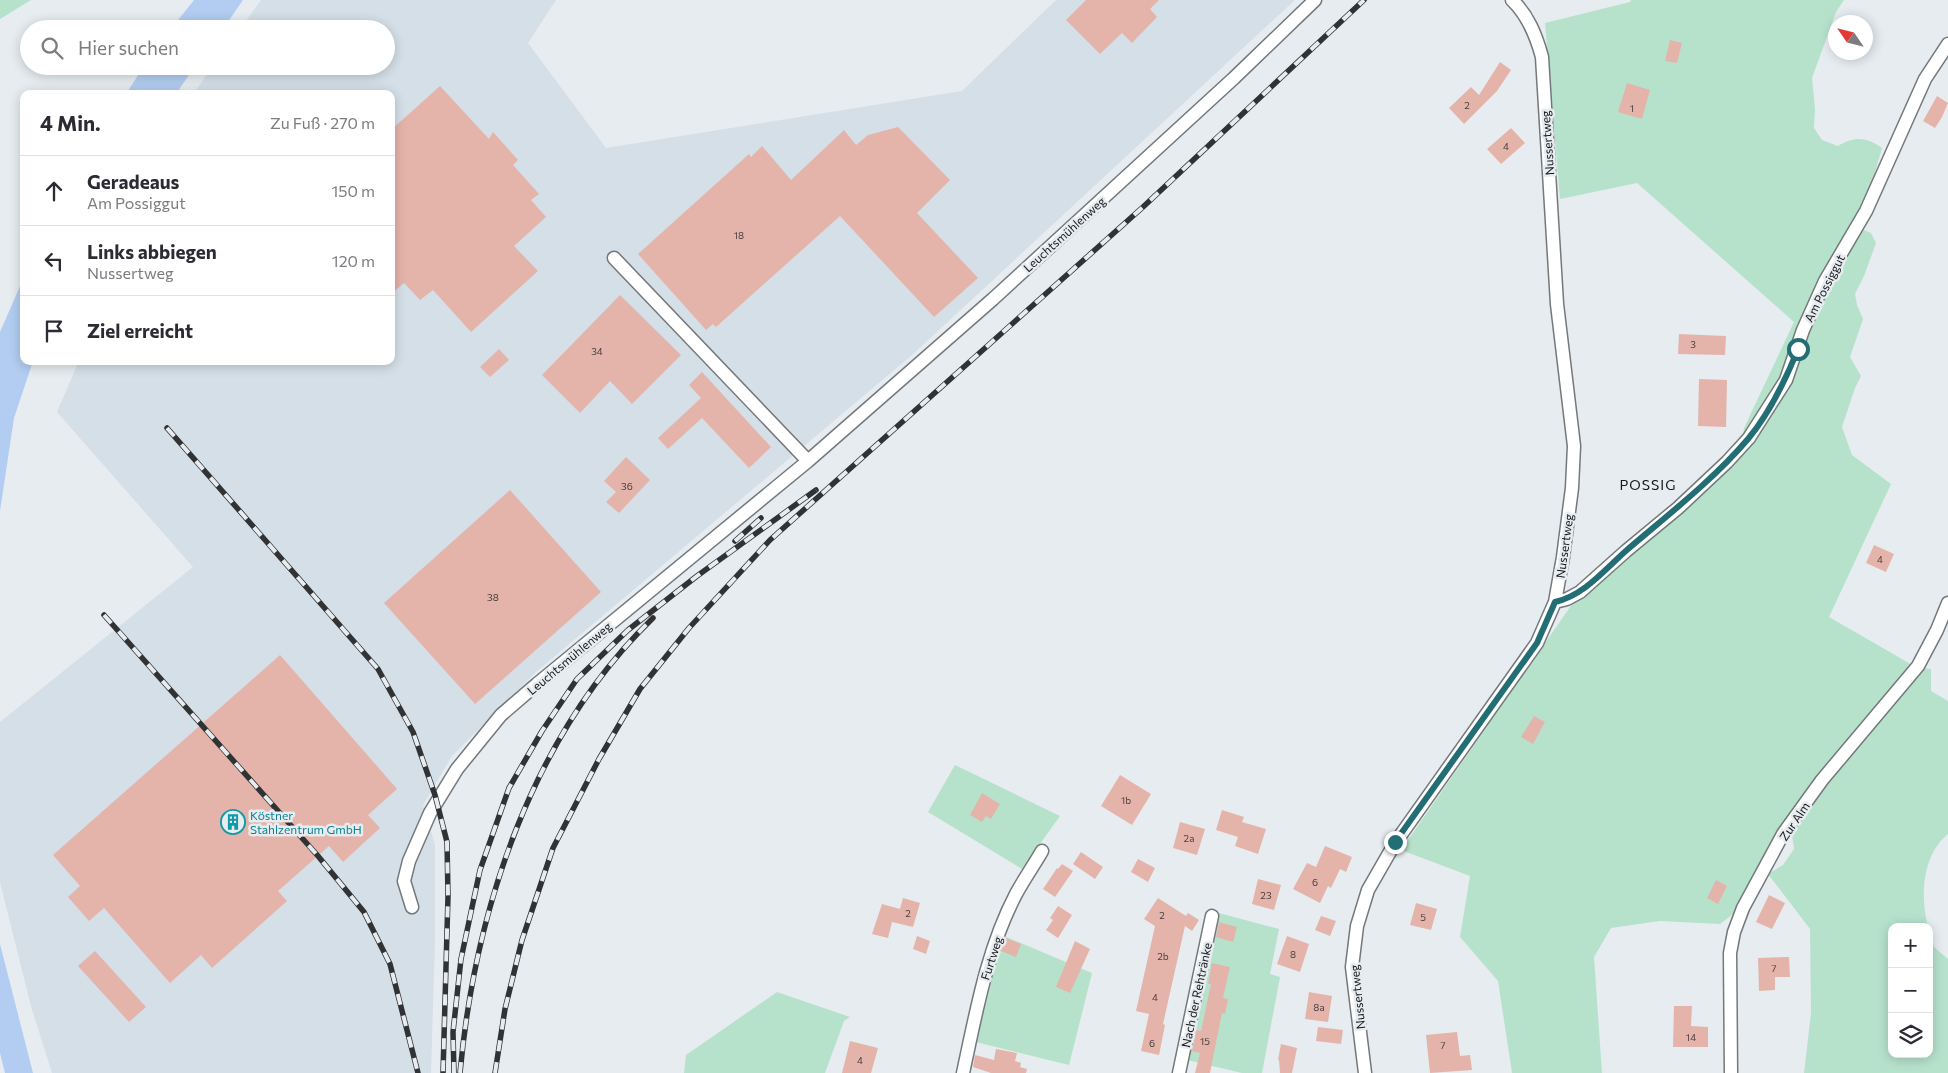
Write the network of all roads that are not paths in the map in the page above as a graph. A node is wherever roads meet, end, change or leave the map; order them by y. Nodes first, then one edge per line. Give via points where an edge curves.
1 (1316, 0) edge
2 (1512, 0) edge
3 (1948, 44) edge
4 (614, 258) dead end
5 (808, 461) junction
6 (1555, 602) junction
7 (1948, 603) edge
8 (1042, 851) dead end
9 (412, 907) dead end
10 (1212, 916) dead end
11 (963, 1073) edge
12 (1179, 1073) edge
13 (1365, 1073) edge
14 (1731, 1073) edge

1 - 5 street, Leuchtsmühlenweg via 992,299
2 - 6 street, Nussertweg via 1522,10 1542,57 1557,304 1574,446 1572,488
3 - 6 street, Am Possiggut via 1925,79 1866,211 1825,281 1802,330 1786,380 1749,438 1678,508 1580,592
4 - 5 street
5 - 9 street, Leuchtsmühlenweg via 501,715 457,769 430,813 404,881
6 - 13 street, Nussertweg via 1537,643 1395,842 1368,890 1357,926 1352,967
7 - 14 street, Zur Alm via 1918,666 1822,780 1783,834 1743,908 1730,953
8 - 11 street, Furtweg via 1016,894 998,935 982,987
10 - 12 street, Nach der Rehtränke

